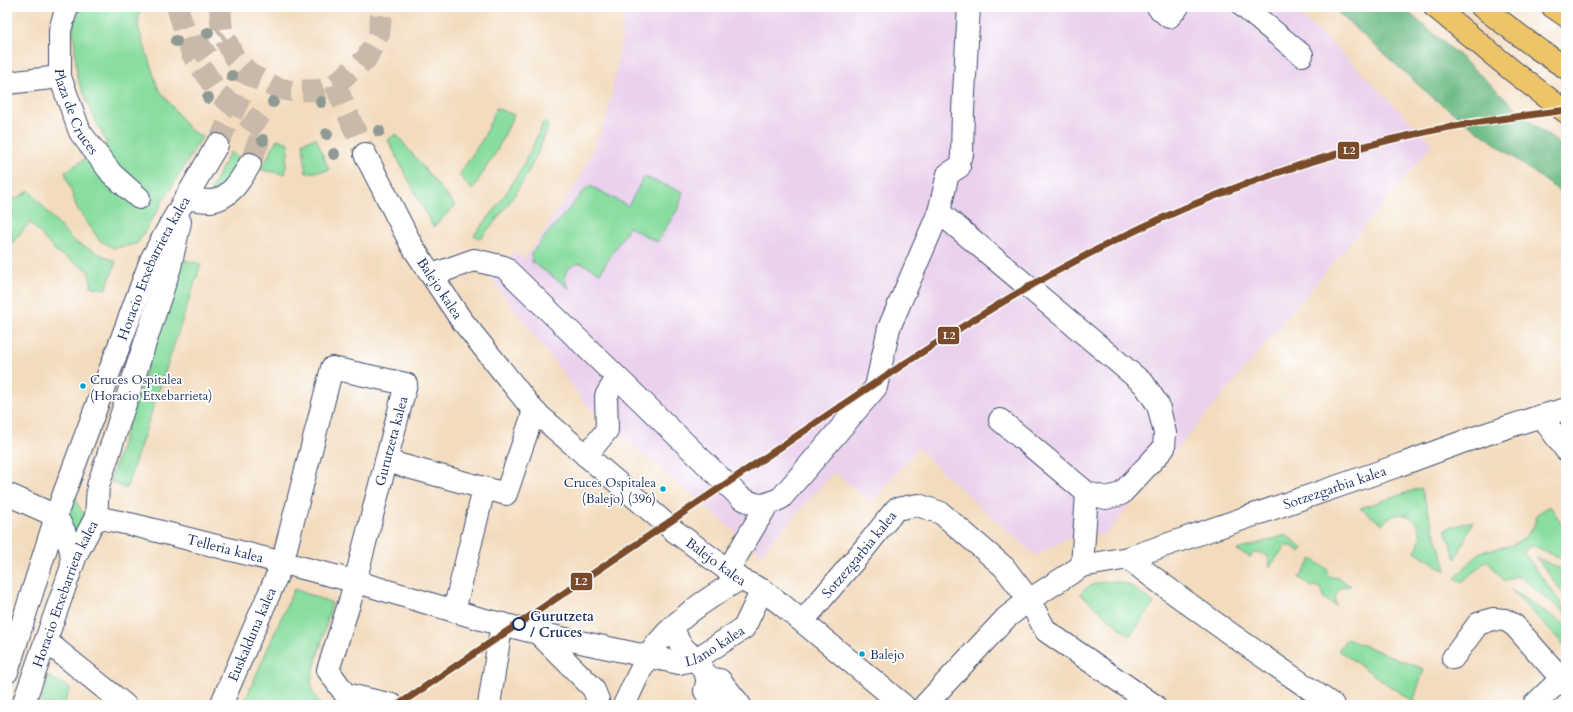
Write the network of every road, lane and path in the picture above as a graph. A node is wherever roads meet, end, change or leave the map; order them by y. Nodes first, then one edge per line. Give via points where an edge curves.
1 (68, 7) edge
2 (969, 7) edge
3 (1158, 7) edge
4 (1178, 7) edge
5 (1244, 7) edge
6 (1435, 7) edge
7 (1482, 7) edge
8 (1553, 7) edge
9 (1566, 16) edge
10 (1302, 55) dead end
11 (1566, 68) edge
12 (60, 77) junction
13 (7, 83) edge
14 (1566, 112) edge
15 (217, 145) tunnel mouth
16 (365, 154) tunnel mouth
17 (250, 164) tunnel mouth
18 (139, 198) dead end
19 (186, 199) junction
20 (939, 212) junction
21 (432, 275) junction
22 (617, 378) junction
23 (1566, 409) edge
24 (534, 411) junction
25 (1541, 416) junction
26 (1000, 420) dead end
27 (1566, 450) edge
28 (586, 456) junction
29 (386, 461) junction
30 (72, 472) junction
31 (484, 489) junction
32 (7, 494) edge
33 (1088, 494) junction
34 (767, 505) junction
35 (56, 516) junction
36 (96, 517) junction
37 (1128, 558) junction
38 (282, 564) junction
39 (72, 566) junction
40 (1082, 566) junction
41 (734, 575) junction
42 (354, 581) junction
43 (762, 590) junction
44 (1029, 600) junction
45 (454, 611) junction
46 (803, 621) junction
47 (503, 624) junction
48 (674, 627) junction
49 (538, 633) junction
50 (46, 641) junction
51 (649, 655) junction
52 (1453, 658) dead end
53 (696, 659) junction
54 (7, 672) edge
55 (708, 678) junction
56 (1564, 682) edge
57 (596, 697) edge
58 (25, 699) edge
59 (125, 705) edge
60 (221, 705) edge
61 (392, 705) edge
62 (489, 705) edge
63 (608, 705) edge
64 (624, 705) edge
65 (714, 705) edge
66 (740, 705) edge
67 (903, 705) edge
68 (926, 705) edge
69 (1154, 705) edge
70 (1333, 705) edge
71 (1534, 705) edge

1 - 12 street, Plaza de Cruces via 60,30
2 - 20 street via 961,160 948,174
3 - 4 street via 1169,17
5 - 10 street
6 - 14 highway
7 - 11 highway
8 - 9 highway
12 - 13 street
12 - 18 street, Plaza de Cruces via 80,132 112,174
15 - 19 street
16 - 21 street, Balejo kalea via 412,246
17 - 19 street via 240,182 228,194 212,201
19 - 30 street, Horacio Etxebarrieta kalea via 151,260
19 - 36 street, Horacio Etxebarrieta kalea via 170,267 98,486
20 - 33 street via 1144,384 1158,405 1165,433 1164,448 1122,494 1106,498
20 - 34 street via 889,328 876,387 781,498
21 - 22 street via 474,260 504,267
21 - 24 street, Balejo kalea via 460,318
22 - 28 street via 606,396 607,430
22 - 34 street via 741,498 754,504
23 - 25 street, Sotzezgarbia kalea
24 - 28 street, Balejo kalea
24 - 31 street via 506,494
25 - 27 street
25 - 37 street, Sotzezgarbia kalea via 1465,440 1397,466
26 - 33 street
28 - 41 street, Balejo kalea via 673,530
29 - 31 street
29 - 38 street, Gurutzeta kalea via 406,384 332,368
29 - 42 street, Gurutzeta kalea
30 - 35 street, Horacio Etxebarrieta kalea
30 - 36 street via 76,486
31 - 45 street
32 - 35 street
33 - 40 street
34 - 41 street
35 - 39 street via 71,550
35 - 54 street, Horacio Etxebarrieta kalea
36 - 38 street, Telleria kalea
36 - 39 street, Horacio Etxebarrieta kalea
37 - 40 street, Sotzezgarbia kalea
37 - 70 street
38 - 42 street, Telleria kalea
38 - 60 street, Euskalduna kalea
39 - 50 street, Horacio Etxebarrieta kalea
40 - 44 street, Sotzezgarbia kalea
41 - 43 street, Balejo kalea
41 - 48 street
42 - 45 street, Telleria kalea
42 - 61 street via 328,670 345,694
43 - 46 street, Balejo kalea
43 - 53 street, Llano kalea via 744,628
44 - 46 street, Sotzezgarbia kalea via 1004,567 975,540 941,513 918,505 896,509
44 - 68 street, Sotzezgarbia kalea via 1006,618
44 - 69 street, Sotzezgarbia kalea via 1046,631
45 - 47 street, Telleria kalea
46 - 67 street, Balejo kalea
47 - 49 street, Telleria kalea
47 - 62 street
48 - 51 street via 662,637
48 - 53 street via 677,640
49 - 51 street, Telleria kalea
49 - 57 street
50 - 58 street, Horacio Etxebarrieta kalea
50 - 59 street
51 - 53 street, Llano kalea via 678,663
51 - 64 street
52 - 56 street via 1478,624 1493,619 1505,620 1514,625
53 - 55 street
55 - 65 street via 705,691
55 - 66 street via 720,680
56 - 71 street
57 - 63 street

